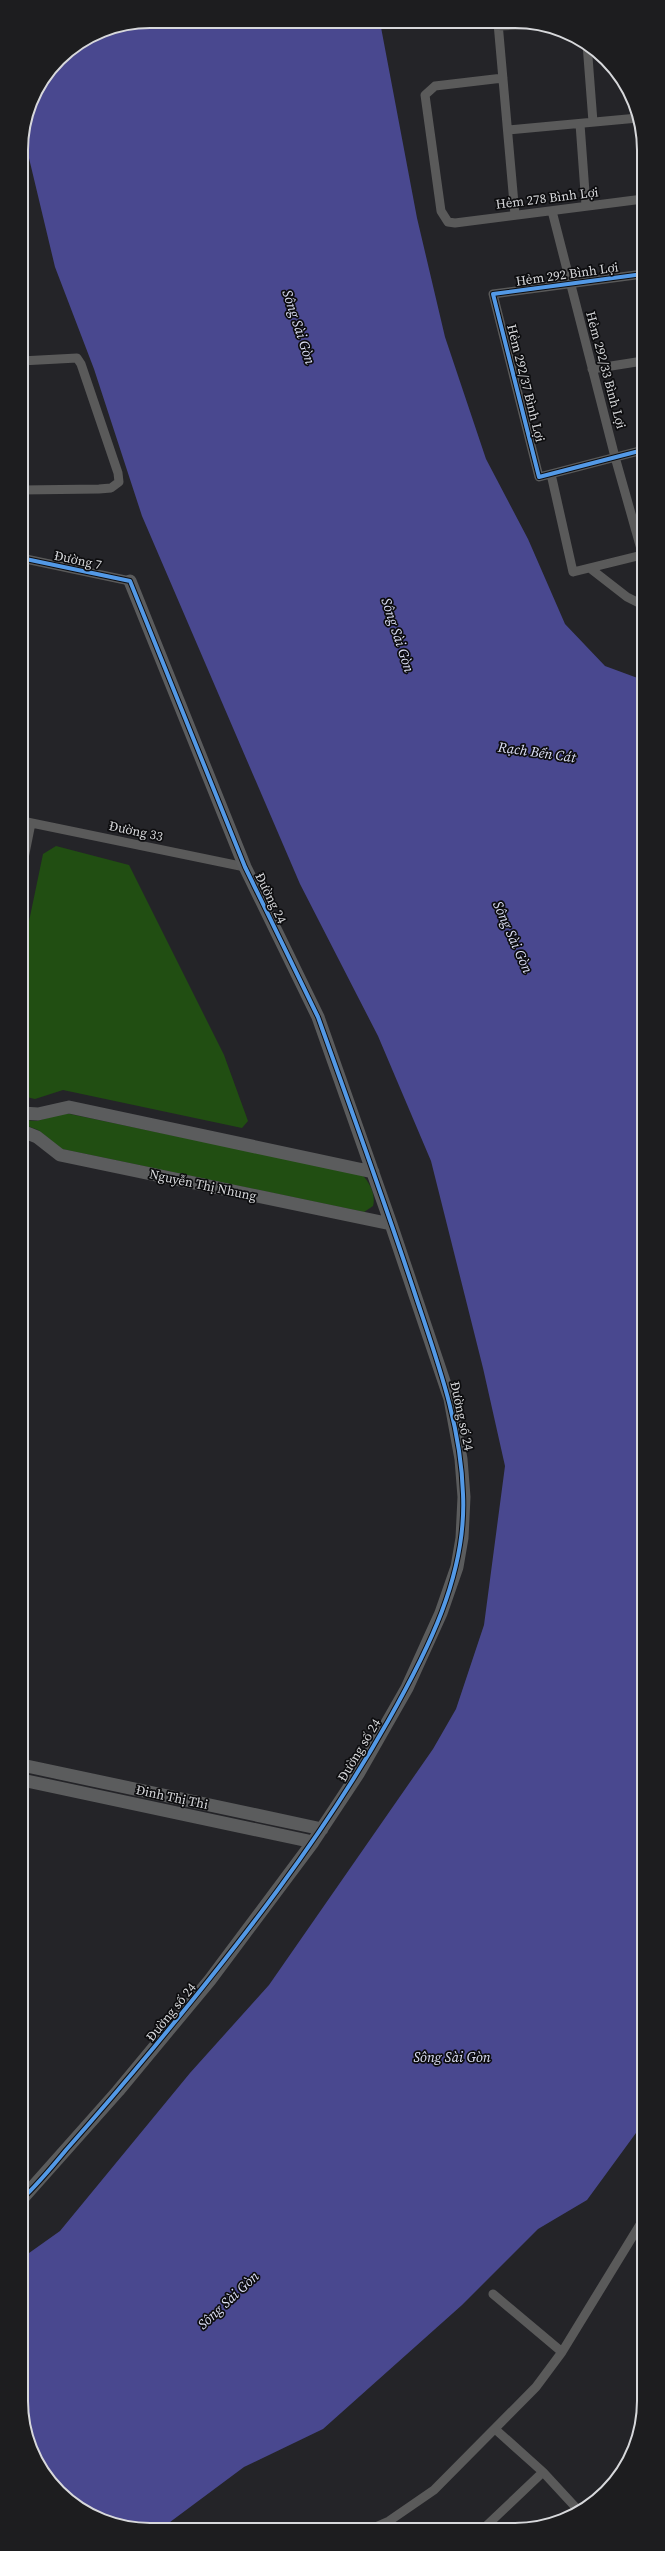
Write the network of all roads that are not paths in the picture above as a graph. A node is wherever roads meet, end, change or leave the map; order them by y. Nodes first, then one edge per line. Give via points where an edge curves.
1 (498, 28) edge
2 (587, 51) edge
3 (503, 78) junction
4 (633, 118) edge
5 (593, 122) junction
6 (580, 124) junction
7 (508, 130) junction
8 (637, 200) edge
9 (586, 206) junction
10 (552, 211) junction
11 (515, 215) junction
12 (637, 275) edge
13 (570, 284) junction
14 (493, 294) joint
15 (28, 361) edge
16 (637, 361) edge
17 (592, 369) junction
18 (637, 452) edge
19 (615, 457) junction
20 (551, 474) junction
21 (28, 490) edge
22 (637, 535) edge
23 (637, 557) edge
24 (28, 559) edge
25 (591, 568) junction
26 (130, 581) joint
27 (637, 602) edge
28 (28, 822) edge
29 (31, 823) junction
30 (28, 838) edge
31 (245, 867) junction
32 (28, 1113) edge
33 (28, 1133) edge
34 (373, 1172) junction
35 (391, 1224) junction
36 (28, 1766) edge
37 (28, 1781) edge
38 (322, 1829) junction
39 (313, 1842) junction
40 (28, 2192) edge
41 (637, 2229) edge
42 (493, 2294) dead end
43 (562, 2352) junction
44 (495, 2430) junction
45 (543, 2472) junction
46 (575, 2507) edge
47 (384, 2523) edge
48 (489, 2523) edge

1 - 3 street
2 - 5 street
3 - 7 street
3 - 11 street, Hẻm 278 Bình Lợi via 434,86 425,95 441,211 448,222
4 - 5 street
5 - 6 street
6 - 7 street
6 - 9 street
7 - 11 street
8 - 9 street, Hẻm 278 Bình Lợi
9 - 10 street, Hẻm 278 Bình Lợi
10 - 11 street, Hẻm 278 Bình Lợi
10 - 13 street, Hẻm 292/33 Bình Lợi
12 - 13 street, Hẻm 292 Bình Lợi
13 - 14 street, Hẻm 292 Bình Lợi
13 - 17 street, Hẻm 292/33 Bình Lợi
14 - 20 street, Hẻm 292/37 Bình Lợi via 539,477
15 - 21 street via 77,358 116,466 118,482 111,488
16 - 17 street
17 - 19 street, Hẻm 292/33 Bình Lợi
18 - 19 street
19 - 20 street
19 - 22 street, Hẻm 292/33 Bình Lợi
20 - 25 street via 573,572
23 - 25 street
24 - 26 street, Đường 7
25 - 27 street
26 - 31 street, Đường 24
28 - 29 street, Đường 33
29 - 30 street
29 - 31 street, Đường 33
31 - 34 street, Đường 24 via 318,1017
32 - 34 street via 69,1108
33 - 35 street, Nguyễn Thị Nhung via 37,1137 60,1155
34 - 35 street, Đường 24
35 - 38 street, Đường số 24 via 450,1399 461,1459 464,1497 462,1538 457,1567 441,1613 407,1688 358,1774
36 - 38 street, Đinh Thị Thi
37 - 39 street, Đinh Thị Thi
38 - 39 street, Đường số 24
39 - 40 street, Đường số 24 via 210,1980 118,2091
41 - 43 street
42 - 43 street
43 - 44 street via 536,2387
44 - 45 street
44 - 47 street via 434,2490
45 - 46 street
45 - 48 street

